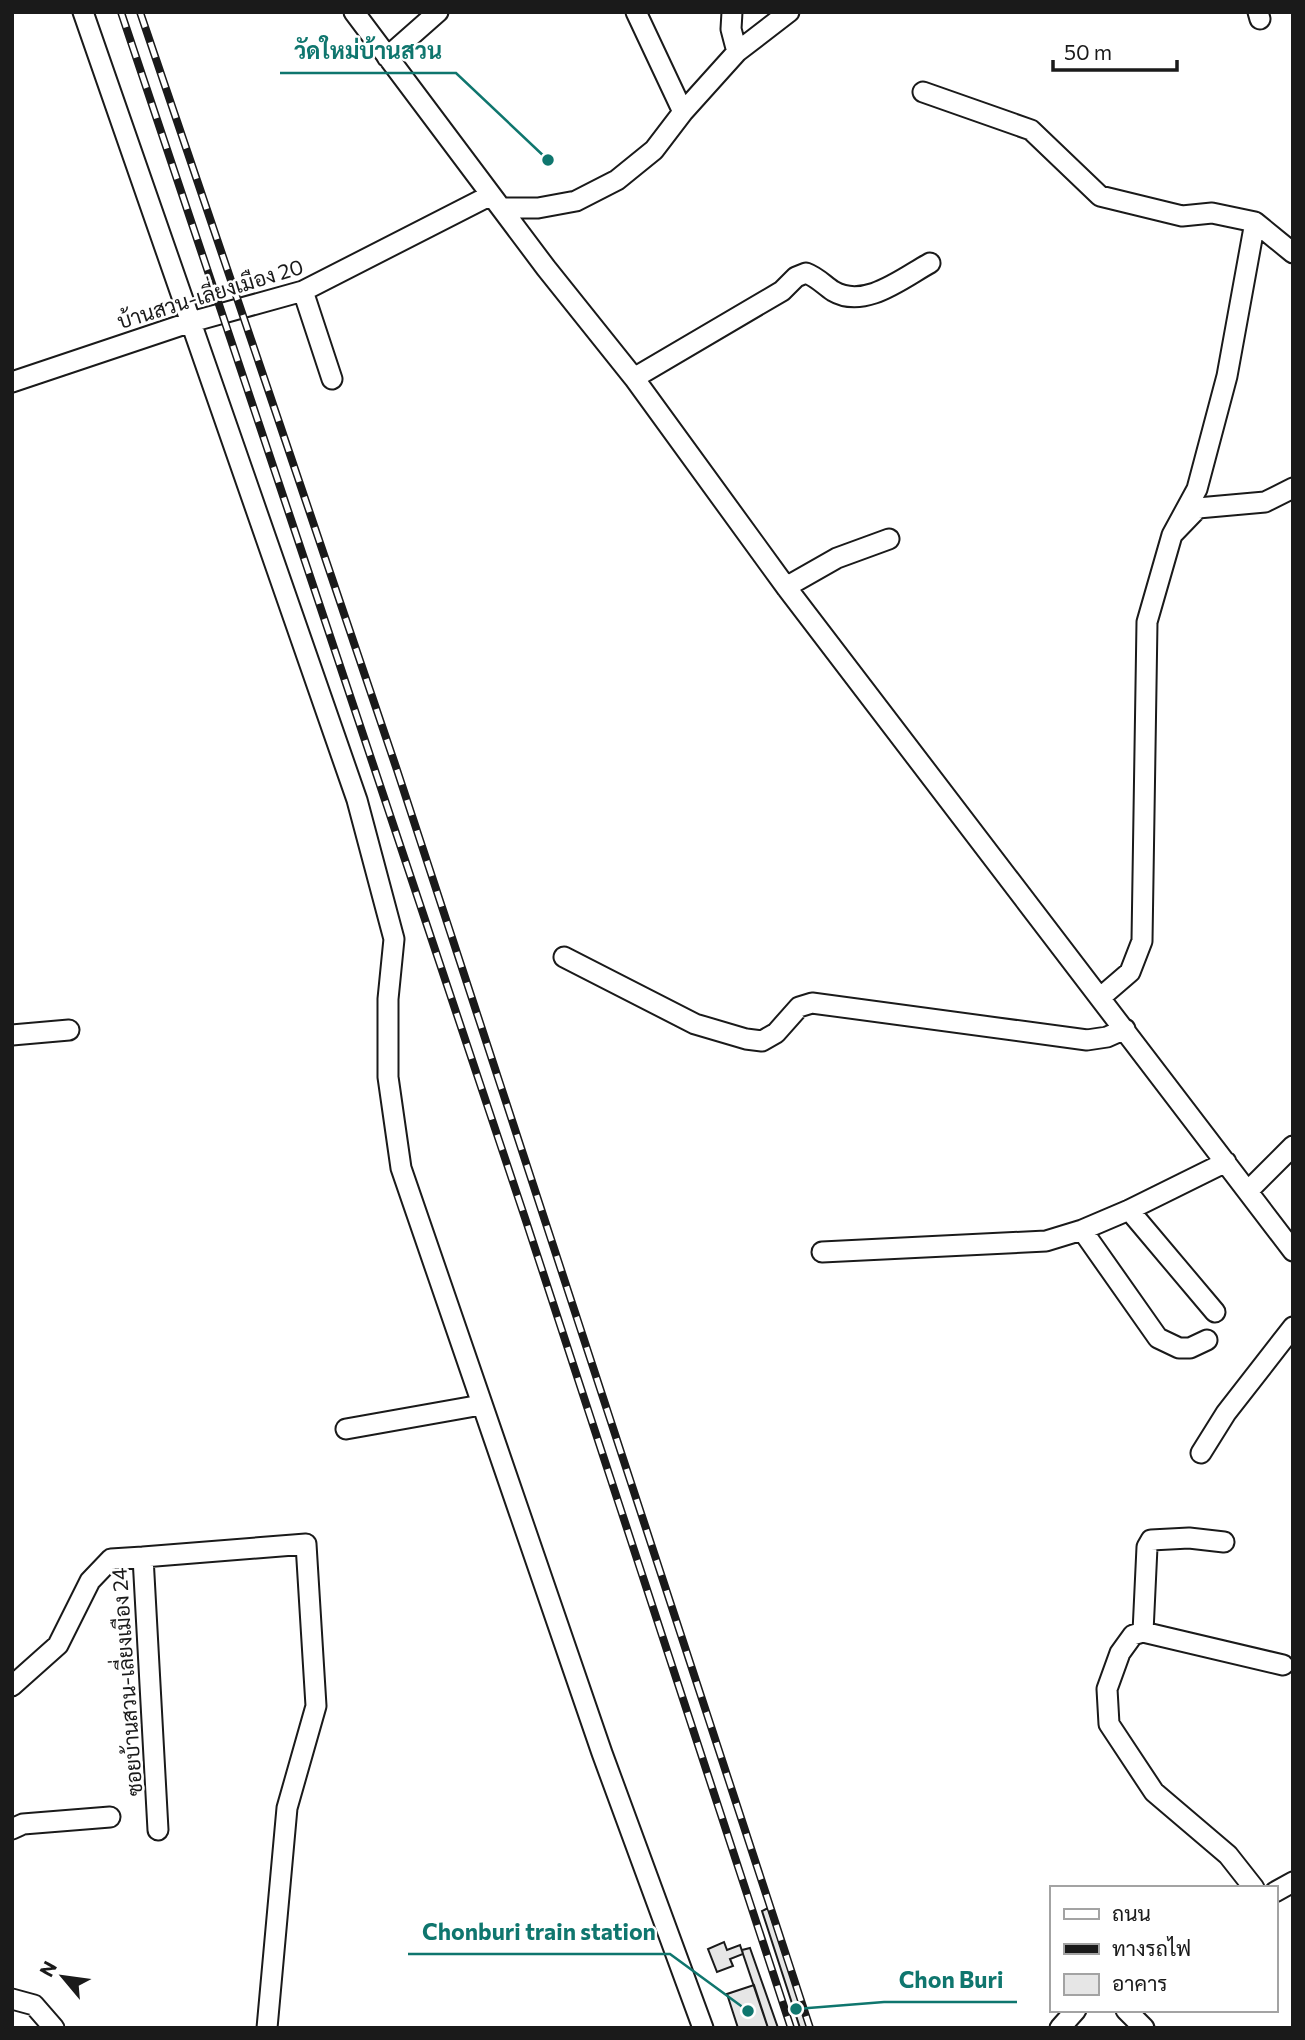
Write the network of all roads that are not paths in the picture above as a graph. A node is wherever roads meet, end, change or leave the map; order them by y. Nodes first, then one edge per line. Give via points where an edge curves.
1 (83, 12) edge
2 (354, 12) edge
3 (438, 12) edge
4 (636, 12) edge
5 (732, 12) edge
6 (789, 12) edge
7 (737, 52) junction
8 (387, 57) junction
9 (923, 92) dead end
10 (683, 112) junction
11 (496, 202) junction
12 (1255, 222) junction
13 (1293, 253) edge
14 (930, 263) dead end
15 (303, 291) junction
16 (191, 322) junction
17 (634, 378) junction
18 (332, 379) dead end
19 (12, 382) edge
20 (1293, 488) edge
21 (1172, 535) junction
22 (889, 539) dead end
23 (786, 587) junction
24 (564, 957) dead end
25 (1101, 997) junction
26 (1125, 1029) junction
27 (69, 1030) dead end
28 (12, 1035) edge
29 (1293, 1146) edge
30 (1226, 1162) junction
31 (1248, 1191) junction
32 (1129, 1210) junction
33 (1082, 1230) junction
34 (1291, 1246) edge
35 (822, 1252) dead end
36 (1215, 1312) dead end
37 (1293, 1327) edge
38 (1207, 1340) dead end
39 (481, 1405) junction
40 (346, 1429) dead end
41 (1201, 1454) dead end
42 (1224, 1542) dead end
43 (143, 1557) junction
44 (1143, 1632) junction
45 (1283, 1665) dead end
46 (12, 1686) edge
47 (110, 1817) dead end
48 (12, 1829) edge
49 (158, 1830) dead end
50 (1293, 1882) edge
51 (1252, 1886) edge
52 (1277, 1891) edge
53 (12, 1999) edge
54 (1074, 2012) edge
55 (1128, 2012) edge
56 (54, 2028) edge
57 (267, 2028) edge
58 (703, 2028) edge
59 (1060, 2028) edge
60 (1144, 2028) edge

1 - 16 street
2 - 8 street
3 - 8 street
4 - 10 street
5 - 7 street
6 - 7 street
7 - 10 street
8 - 11 street
9 - 12 street via 1031,130 1100,196 1182,216 1212,213
10 - 11 street via 654,150 617,180 576,201 538,208
11 - 15 street, บ้านสวน-เลี่ยงเมือง 20
11 - 17 street
12 - 13 street
12 - 21 street via 1220,401 1197,489
14 - 17 street via 867,295 834,291 806,273
15 - 16 street, บ้านสวน-เลี่ยงเมือง 20
15 - 18 street
16 - 19 street, บ้านสวน-เลี่ยงเมือง 20
16 - 39 street via 357,800 394,939 388,1077 401,1168
17 - 23 street
20 - 21 street via 1265,502 1198,508
21 - 25 street via 1147,622 1142,941 1130,972
22 - 23 street via 837,558
23 - 25 street
24 - 26 street via 695,1024 746,1039 762,1041 776,1033 799,1007 812,1003 1087,1040
25 - 26 street
26 - 30 street
27 - 28 street
29 - 31 street
30 - 31 street
30 - 32 street
31 - 34 street
32 - 33 street
32 - 36 street
33 - 35 street via 1025,1244
33 - 38 street via 1158,1338 1179,1348
37 - 41 street via 1226,1413
39 - 40 street
39 - 58 street
42 - 44 street via 1151,1540
43 - 46 street, ซอยบ้านสวน-เลี่ยงเมือง 24 via 111,1559 90,1581 58,1645
43 - 49 street, ซอยบ้านสวน-เลี่ยงเมือง 24
43 - 57 street via 306,1544 316,1706 287,1808
44 - 45 street
44 - 51 street via 1133,1635 1120,1653 1107,1689 1109,1724 1154,1792 1228,1855
47 - 48 street via 23,1824
50 - 52 street
53 - 56 street via 34,2005
54 - 59 street
55 - 60 street

